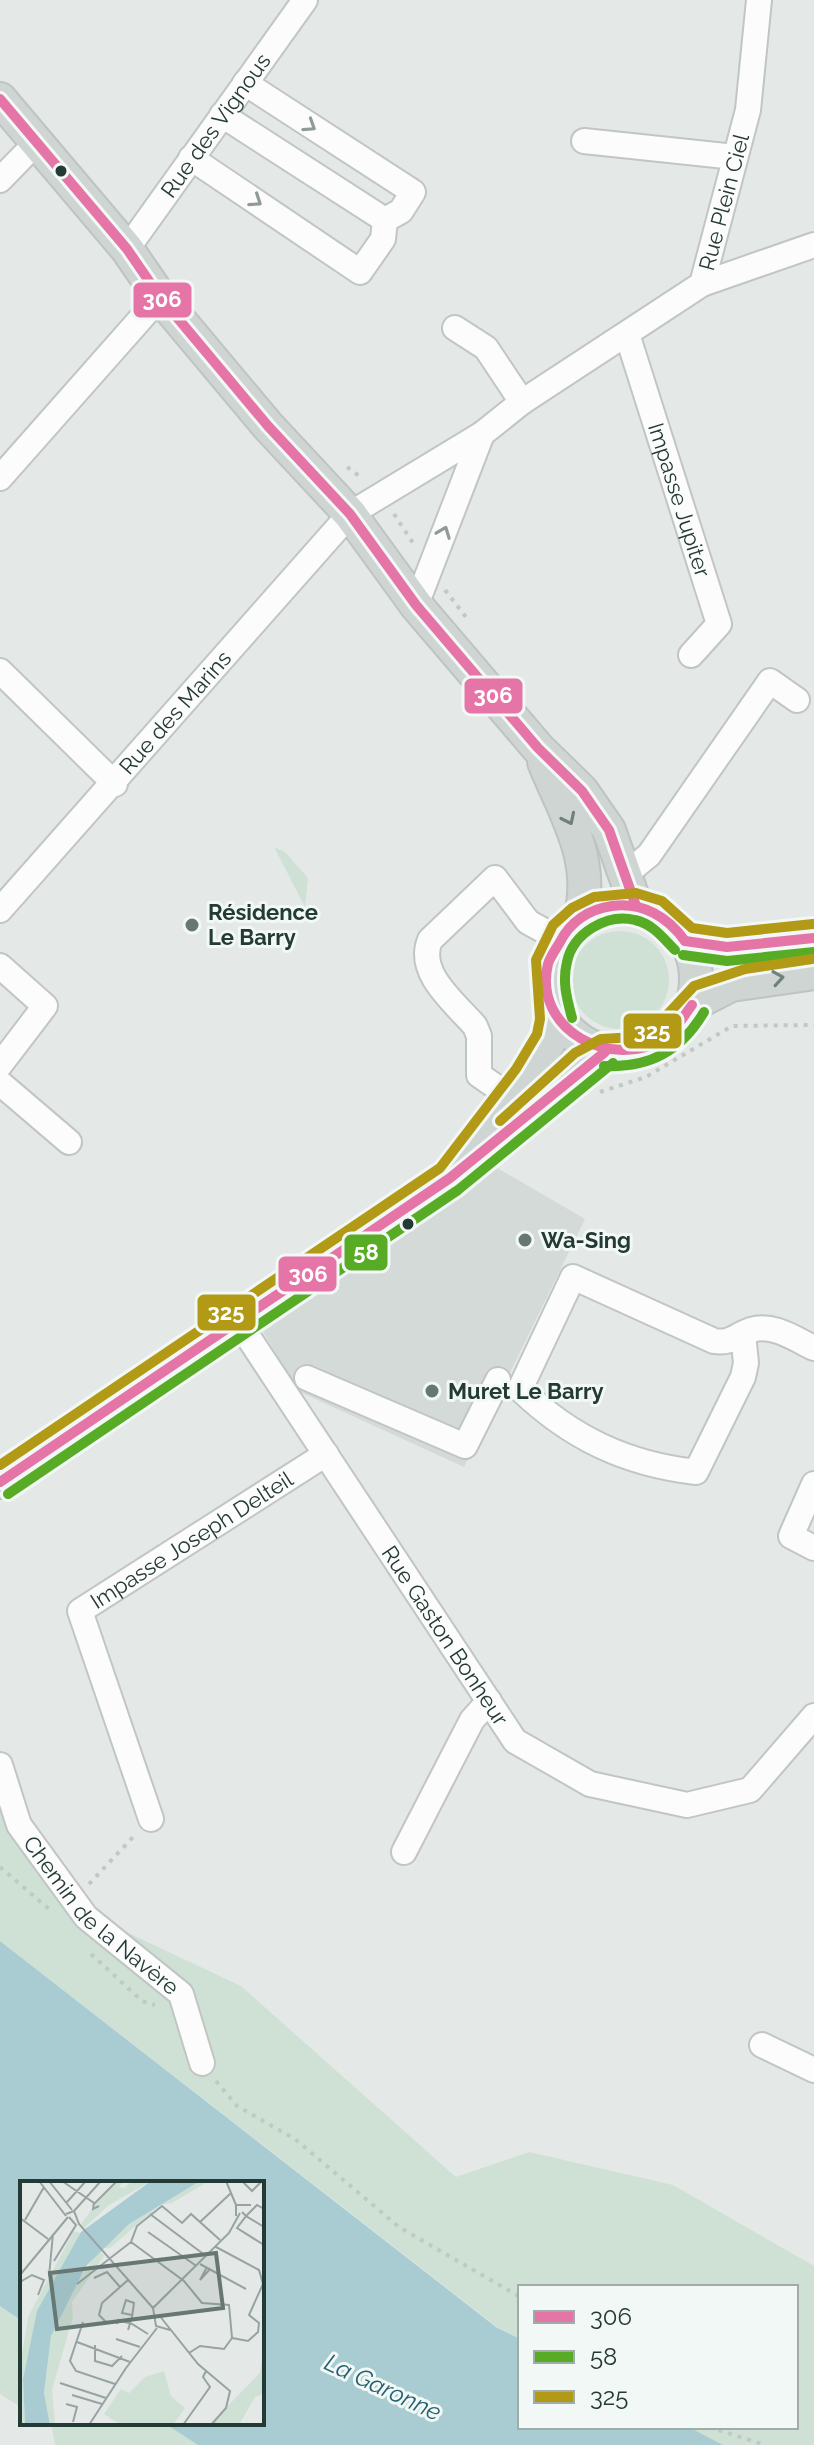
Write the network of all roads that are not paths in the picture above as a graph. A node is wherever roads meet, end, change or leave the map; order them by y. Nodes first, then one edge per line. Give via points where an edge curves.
1 (305, 0) edge
2 (759, 0) edge
3 (245, 83) junction
4 (0, 99) edge
5 (222, 115) junction
6 (584, 141) dead end
7 (35, 144) junction
8 (735, 157) junction
9 (191, 158) junction
10 (0, 180) edge
11 (385, 220) junction
12 (814, 245) edge
13 (127, 249) junction
14 (702, 284) junction
15 (160, 297) junction
16 (455, 328) dead end
17 (627, 334) junction
18 (522, 402) junction
19 (482, 434) junction
20 (0, 478) edge
21 (350, 514) junction
22 (416, 605) junction
23 (691, 655) dead end
24 (0, 671) edge
25 (797, 700) dead end
26 (538, 748) junction
27 (115, 784) junction
28 (627, 873) junction
29 (636, 906) junction
30 (0, 910) edge
31 (570, 928) junction
32 (814, 938) edge
33 (685, 941) junction
34 (0, 966) edge
35 (814, 973) edge
36 (692, 1005) junction
37 (558, 1021) junction
38 (605, 1052) junction
39 (0, 1065) edge
40 (0, 1083) edge
41 (512, 1098) junction
42 (69, 1142) dead end
43 (450, 1178) junction
44 (237, 1320) junction
45 (743, 1334) junction
46 (814, 1348) edge
47 (307, 1378) dead end
48 (498, 1380) dead end
49 (326, 1454) junction
50 (0, 1482) edge
51 (814, 1484) edge
52 (814, 1548) edge
53 (489, 1701) junction
54 (814, 1716) edge
55 (0, 1765) edge
56 (151, 1819) road end
57 (404, 1852) dead end
58 (762, 2045) dead end
59 (202, 2063) road end
60 (814, 2070) edge

1 - 3 street, Rue des Vignous
2 - 8 street, Rue Plein Ciel via 748,110
3 - 5 street, Rue des Vignous
3 -> 11 street via 413,192 401,211
4 - 7 main road
5 - 9 street, Rue des Vignous
5 - 11 street
6 - 8 street
7 - 10 street
7 - 13 main road
8 - 14 street, Rue Plein Ciel
9 -> 11 street via 360,272 383,239
9 - 13 street, Rue des Vignous
12 - 14 street
13 - 15 main road
14 - 17 street, Rue Plein Ciel
15 - 20 street
15 - 21 main road
16 - 18 street via 486,348
17 - 18 street, Rue Plein Ciel
17 - 23 street, Impasse Jupiter via 719,624
18 - 19 street, Rue Plein Ciel
19 - 21 street, Rue Plein Ciel
22 -> 19 street
21 - 22 main road
21 - 27 street, Rue des Marins
22 - 26 main road
24 - 27 street
25 - 28 street via 770,681 649,855
26 - 28 main road via 582,791 609,830
26 -> 31 main road via 579,841 586,872
27 - 30 street, Rue des Marins
28 - 29 main road
29 - 31 main road via 601,908
29 - 33 main road via 668,921
31 - 37 main road via 547,973
31 - 41 street via 528,922 495,878 430,940 426,951 429,972 475,1026 479,1075
32 - 33 main road via 727,947
33 - 36 main road via 695,968
34 - 39 street via 45,1006
36 -> 35 main road via 731,985
36 - 38 main road via 672,1035 657,1045
37 - 38 main road
37 - 41 main road via 539,1061
38 - 43 main road
40 - 42 street
41 - 43 main road
43 - 44 main road
44 - 49 street, Rue Gaston Bonheur
44 - 50 main road
45 - 45 street via 729,1342 714,1341 573,1277 520,1389 591,1443 642,1463 696,1472 743,1377
45 - 46 street via 769,1328
47 - 48 street via 465,1446
49 - 53 street, Rue Gaston Bonheur
49 - 56 street, Impasse Joseph Delteil via 80,1611
51 - 52 street via 791,1536
53 - 54 street, Rue Gaston Bonheur via 515,1741 590,1784 687,1805 750,1790
53 - 57 street via 472,1720
55 - 59 street, Chemin de la Navère via 19,1825 86,1917 181,1994
58 - 60 street

